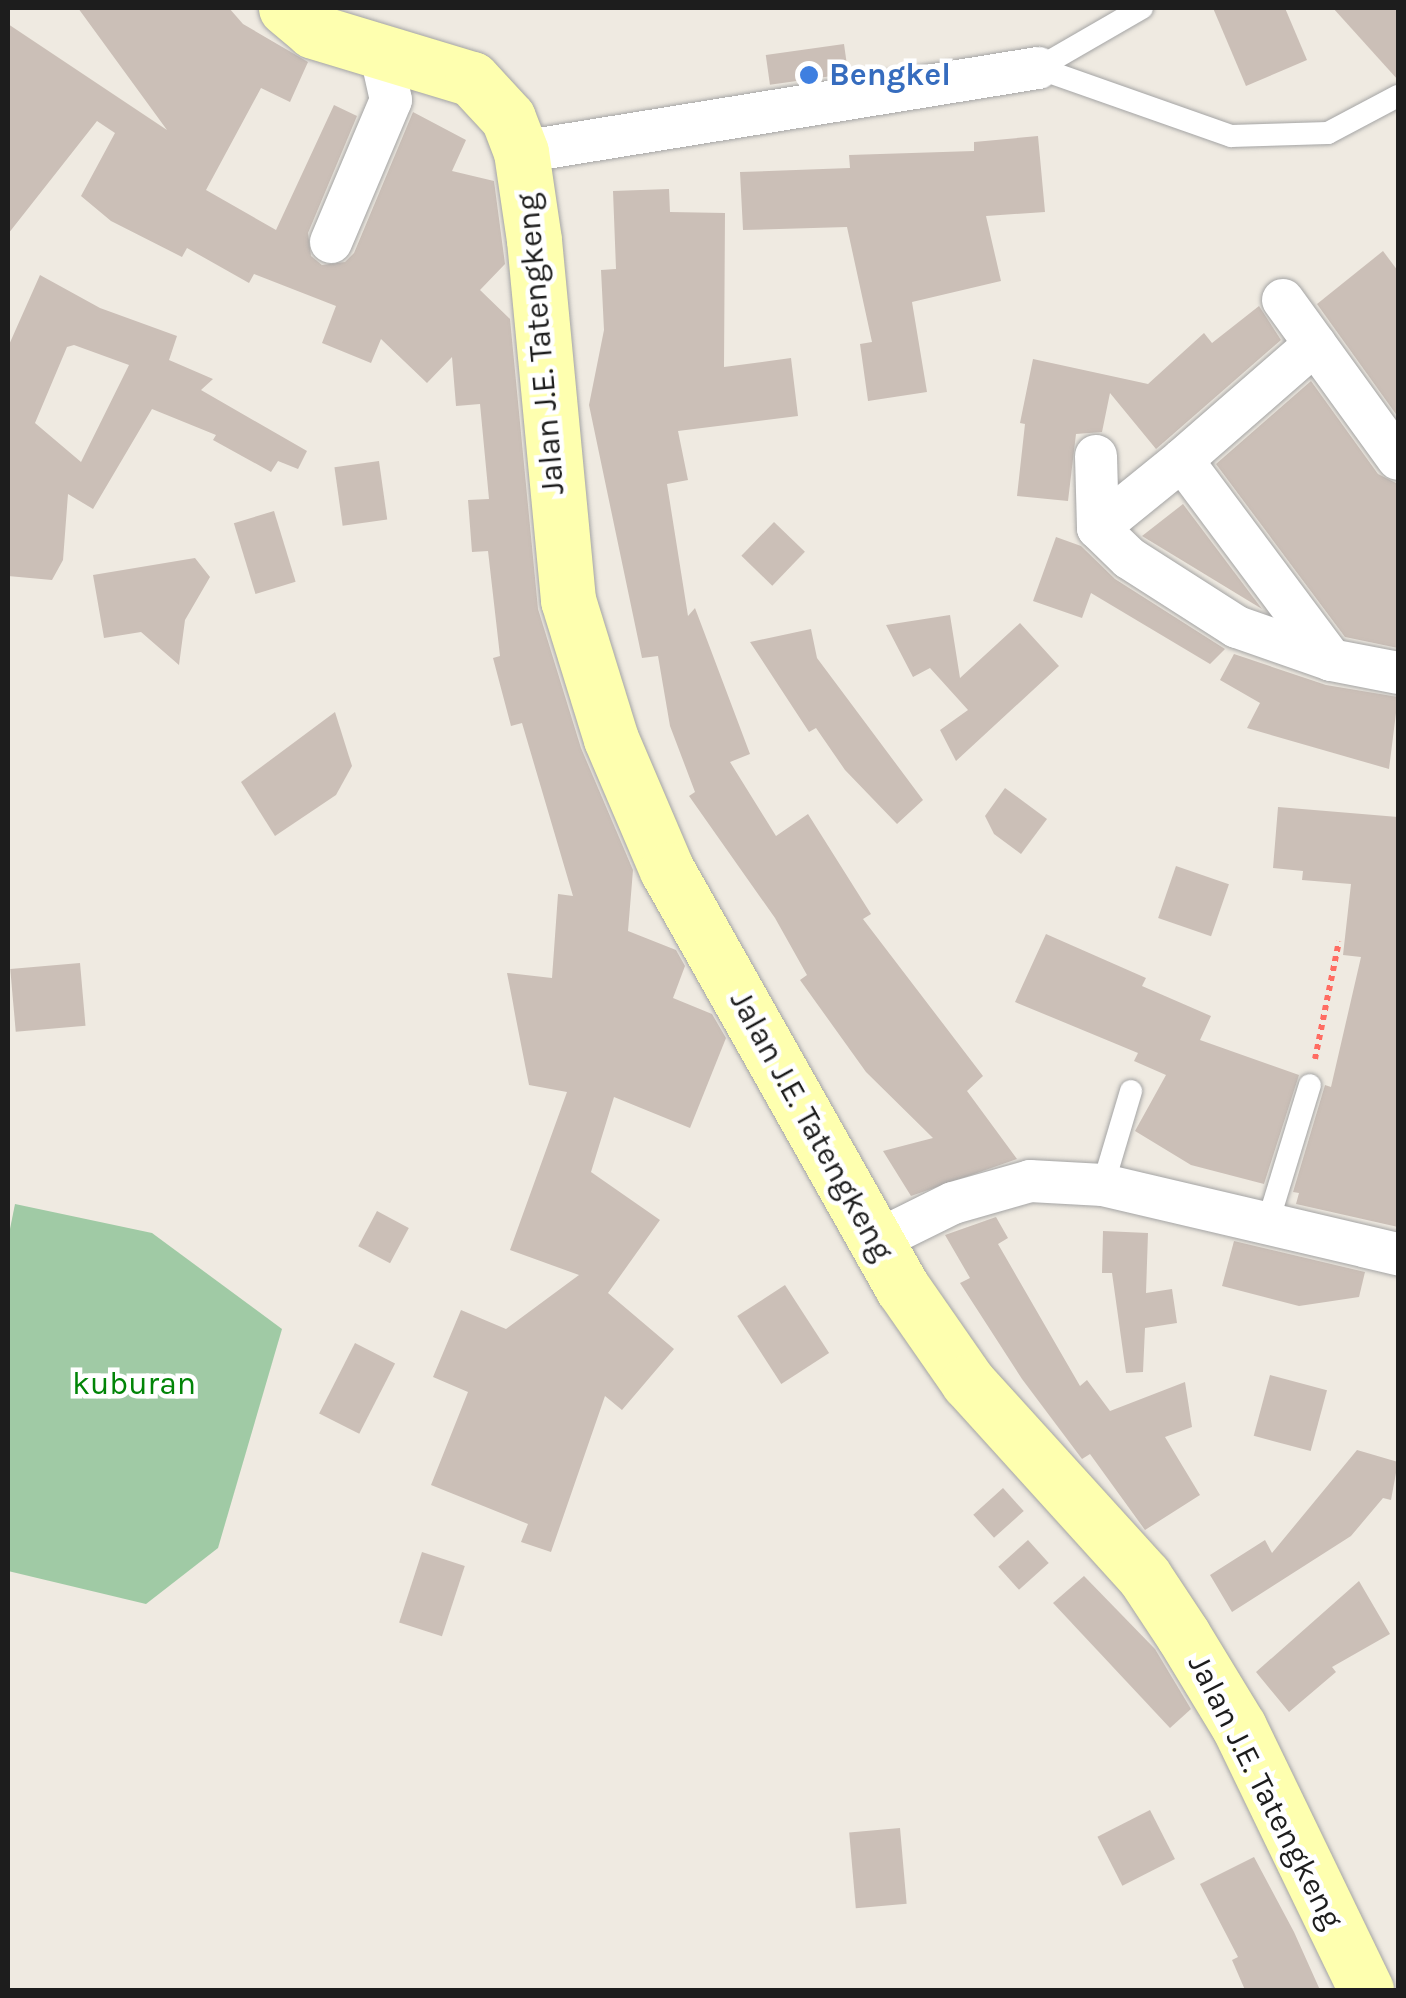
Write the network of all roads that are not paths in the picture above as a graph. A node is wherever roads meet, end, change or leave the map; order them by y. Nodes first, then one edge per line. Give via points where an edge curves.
1 (286, 8) edge
2 (1142, 8) edge
3 (380, 51) junction
4 (1038, 68) junction
5 (1398, 96) edge
6 (522, 152) junction
7 (331, 242) dead end
8 (1284, 300) dead end
9 (1314, 344) junction
10 (1096, 456) dead end
11 (1398, 459) edge
12 (1182, 460) junction
13 (1098, 528) junction
14 (1331, 660) junction
15 (1398, 673) edge
16 (1310, 1085) road end
17 (1131, 1091) dead end
18 (1104, 1185) junction
19 (1268, 1222) junction
20 (876, 1241) junction
21 (1398, 1254) edge
22 (1366, 1990) edge

1 - 3 street via 314,31
2 - 4 lane
3 - 6 street via 472,79 508,118
3 - 7 street via 391,100
4 - 5 lane via 1231,136 1328,133
4 - 6 street
6 - 20 street, Jalan J.E. Tatengkeng via 568,600 611,739 667,870
8 - 9 street
9 - 11 street
9 - 12 street
10 - 13 street
12 - 13 street
12 - 14 street
13 - 14 street via 1129,558 1237,627
14 - 15 street
16 - 19 lane
17 - 18 lane
18 - 19 street
18 - 20 street via 1030,1181 996,1187
19 - 21 street
20 - 22 street, Jalan J.E. Tatengkeng via 968,1382 1144,1576 1184,1635 1239,1727

